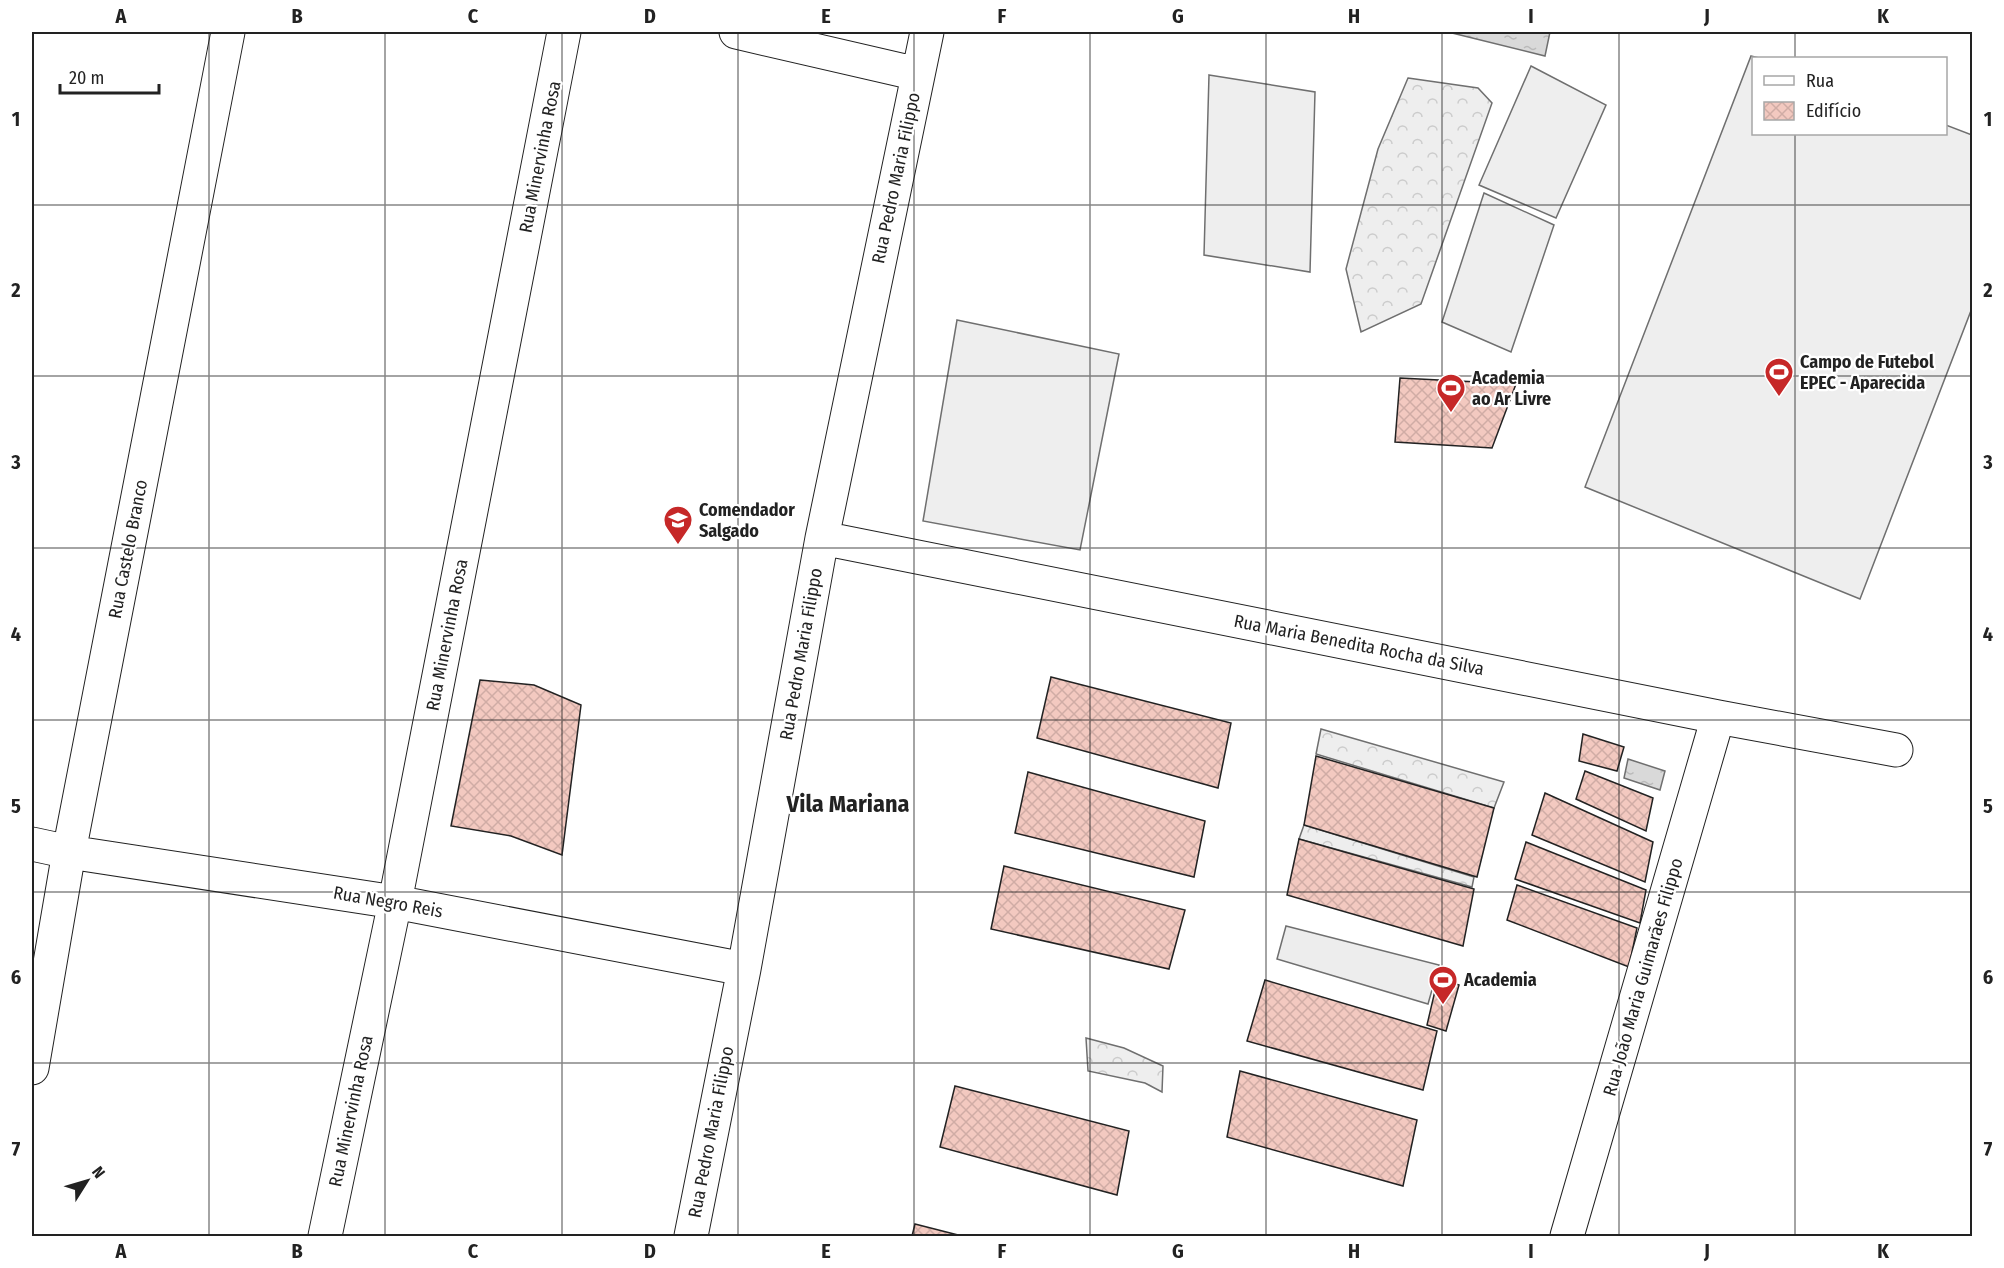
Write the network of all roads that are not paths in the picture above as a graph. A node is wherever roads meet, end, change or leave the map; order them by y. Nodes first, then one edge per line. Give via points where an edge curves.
1 (228, 32) edge
2 (564, 32) edge
3 (736, 32) edge
4 (927, 32) edge
5 (918, 74) junction
6 (822, 538) junction
7 (1718, 717) junction
8 (1896, 750) dead end
9 (32, 844) edge
10 (69, 852) junction
11 (395, 902) junction
12 (744, 969) junction
13 (32, 1068) edge
14 (325, 1236) edge
15 (691, 1236) edge
16 (1567, 1236) edge

1 - 10 street, Rua Castelo Branco
2 - 11 street, Rua Minervinha Rosa
3 - 5 street
4 - 5 street, Rua Pedro Maria Filippo
5 - 6 street, Rua Pedro Maria Filippo
6 - 7 street, Rua Maria Benedita Rocha da Silva
6 - 12 street, Rua Pedro Maria Filippo
7 - 8 street, Rua Maria Benedita Rocha da Silva
7 - 16 street, Rua João Maria Guimarães Filippo
9 - 10 street, Rua Negro Reis
10 - 11 street, Rua Negro Reis
10 - 13 street, Rua Castelo Branco
11 - 12 street, Rua Negro Reis
11 - 14 street, Rua Minervinha Rosa
12 - 15 street, Rua Pedro Maria Filippo

